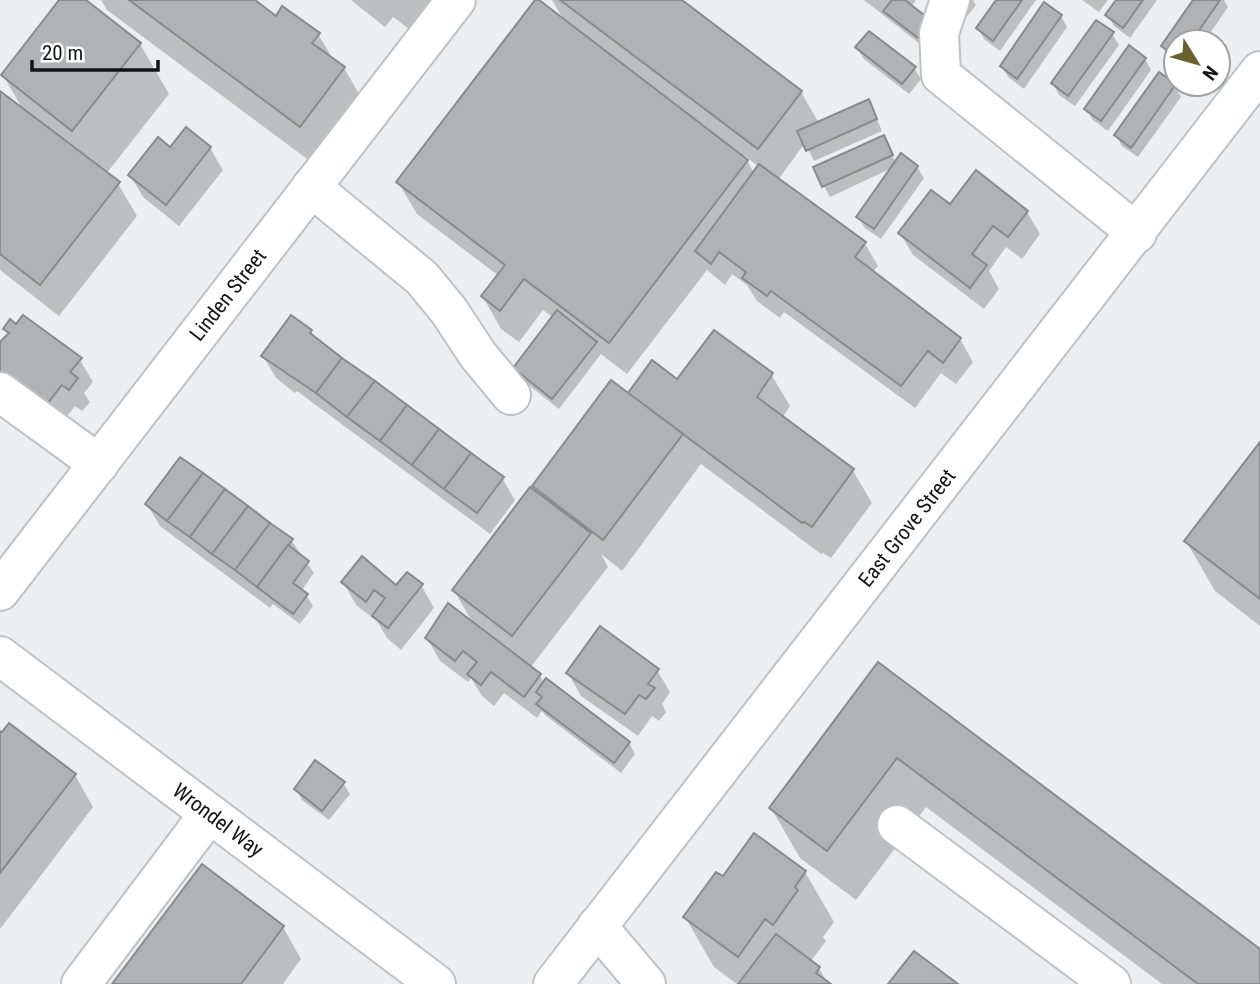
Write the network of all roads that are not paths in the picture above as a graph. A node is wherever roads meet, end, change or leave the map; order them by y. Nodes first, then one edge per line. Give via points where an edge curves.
1 (456, 0) edge
2 (950, 0) edge
3 (1260, 71) edge
4 (312, 187) junction
5 (1137, 233) junction
6 (0, 392) edge
7 (511, 395) dead end
8 (99, 464) junction
9 (0, 591) edge
10 (0, 656) edge
11 (209, 814) junction
12 (897, 825) dead end
13 (597, 926) junction
14 (81, 984) edge
15 (436, 984) edge
16 (553, 984) edge
17 (646, 984) edge
18 (1111, 984) edge

1 - 4 street, Linden Street
2 - 5 street via 939,33 941,75
3 - 5 street, East Grove Street
4 - 7 street via 422,278
4 - 8 street, Linden Street
5 - 13 street, East Grove Street
6 - 8 street
8 - 9 street, Linden Street
10 - 11 street, Wrondel Way
11 - 14 street
11 - 15 street, Wrondel Way
12 - 18 street
13 - 16 street, East Grove Street
13 - 17 street

